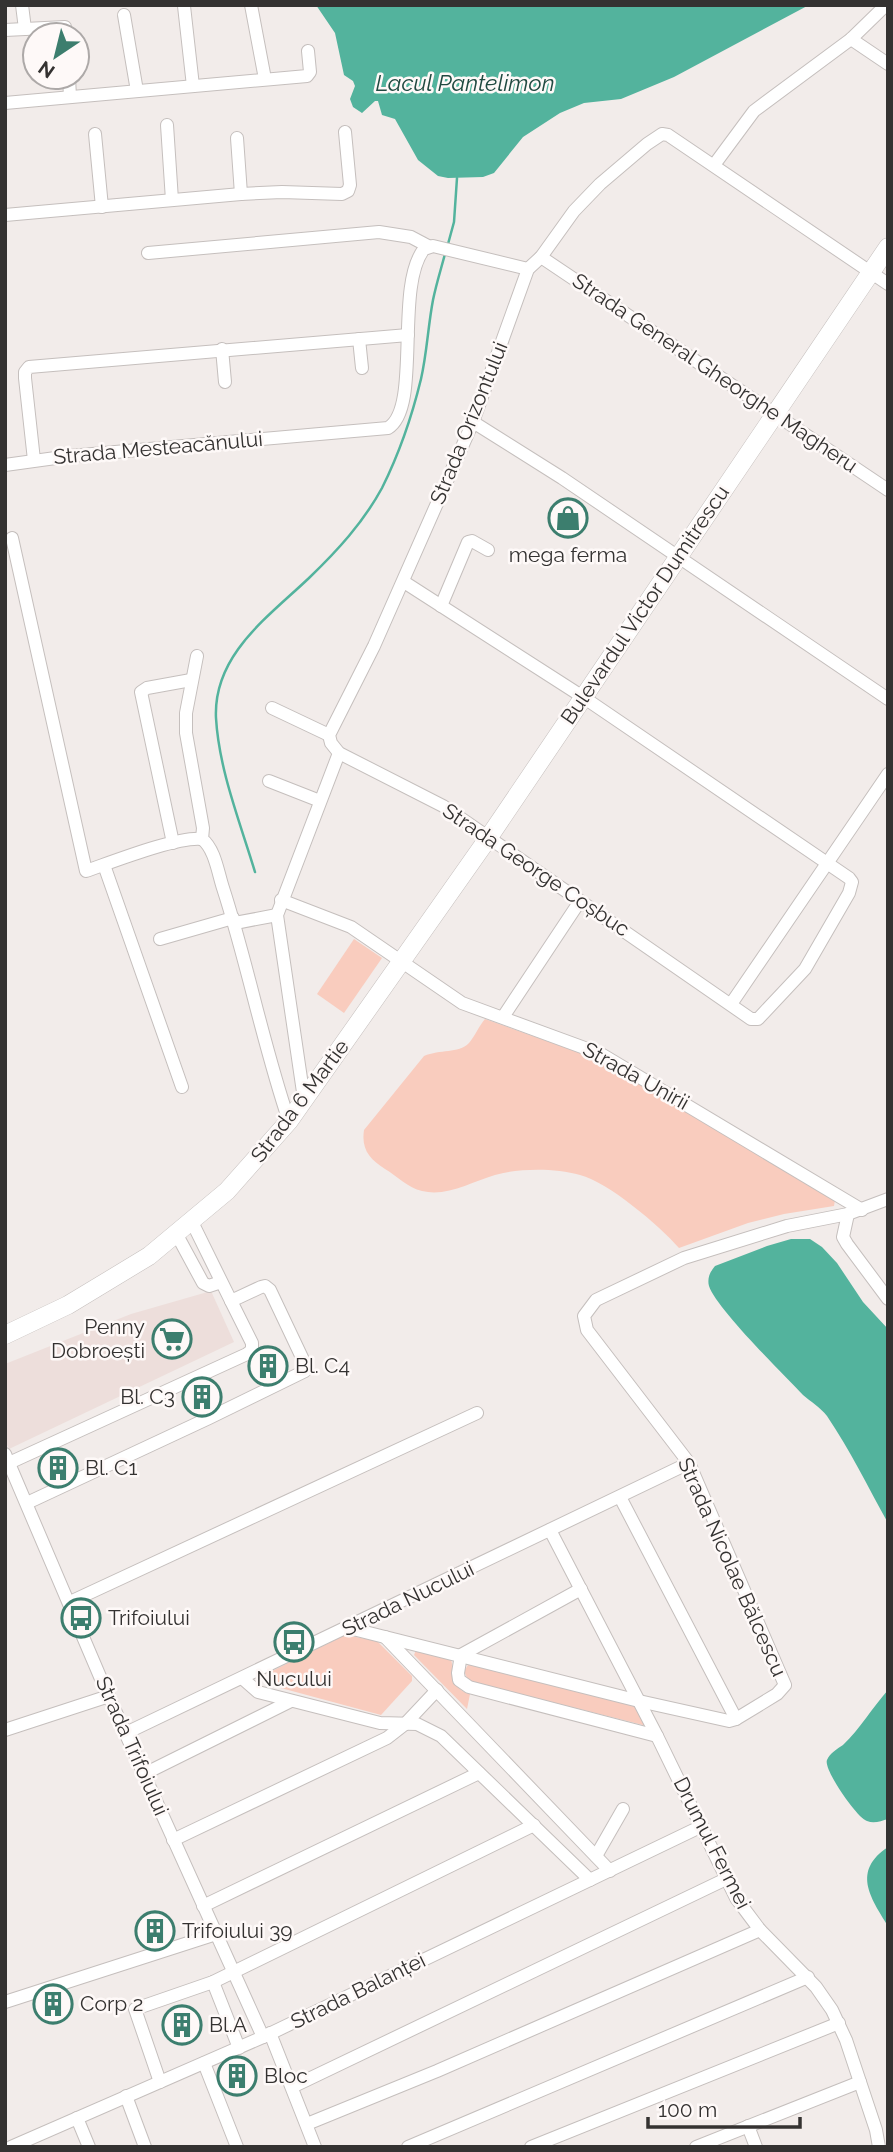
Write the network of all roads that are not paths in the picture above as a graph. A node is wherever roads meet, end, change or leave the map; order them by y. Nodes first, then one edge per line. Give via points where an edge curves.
1 (251, 5) edge
2 (886, 5) edge
3 (184, 6) edge
4 (124, 15) dead end
5 (851, 39) junction
6 (309, 51) dead end
7 (888, 64) edge
8 (265, 79) junction
9 (192, 86) junction
10 (70, 91) edge
11 (136, 91) junction
12 (70, 97) junction
13 (5, 103) edge
14 (167, 125) dead end
15 (345, 132) dead end
16 (94, 134) dead end
17 (237, 138) dead end
18 (714, 166) junction
19 (241, 194) junction
20 (172, 200) junction
21 (102, 207) junction
22 (5, 215) edge
23 (431, 246) junction
24 (888, 247) edge
25 (148, 253) dead end
26 (541, 257) junction
27 (528, 269) junction
28 (871, 272) junction
29 (888, 284) edge
30 (408, 335) junction
31 (359, 339) junction
32 (222, 349) junction
33 (362, 368) dead end
34 (225, 382) dead end
35 (775, 413) junction
36 (473, 422) junction
37 (34, 460) junction
38 (5, 465) edge
39 (888, 490) edge
40 (12, 538) dead end
41 (488, 550) dead end
42 (678, 557) junction
43 (404, 582) junction
44 (441, 606) junction
45 (197, 656) dead end
46 (191, 680) junction
47 (583, 697) junction
48 (888, 699) edge
49 (272, 708) dead end
50 (329, 735) junction
51 (336, 751) junction
52 (888, 774) edge
53 (269, 780) dead end
54 (883, 789) edge
55 (320, 801) junction
56 (489, 837) junction
57 (202, 839) junction
58 (173, 843) junction
59 (828, 862) junction
60 (104, 865) junction
61 (281, 900) junction
62 (580, 901) junction
63 (277, 915) junction
64 (234, 921) junction
65 (160, 939) dead end
66 (402, 962) junction
67 (731, 1004) junction
68 (503, 1017) junction
69 (182, 1087) dead end
70 (304, 1099) junction
71 (289, 1121) junction
72 (888, 1199) edge
73 (862, 1210) junction
74 (848, 1214) junction
75 (191, 1222) junction
76 (177, 1235) junction
77 (221, 1282) junction
78 (888, 1299) edge
79 (231, 1301) junction
80 (5, 1335) edge
81 (477, 1413) dead end
82 (7, 1458) edge
83 (689, 1463) junction
84 (620, 1497) junction
85 (27, 1503) junction
86 (550, 1530) junction
87 (581, 1589) junction
88 (69, 1602) junction
89 (349, 1628) junction
90 (384, 1636) junction
91 (461, 1655) junction
92 (242, 1678) junction
93 (438, 1690) junction
94 (109, 1696) junction
95 (291, 1701) junction
96 (639, 1701) junction
97 (736, 1719) junction
98 (405, 1724) junction
99 (5, 1730) edge
100 (125, 1733) junction
101 (657, 1735) junction
102 (479, 1773) junction
103 (144, 1774) junction
104 (623, 1809) dead end
105 (534, 1825) junction
106 (702, 1826) junction
107 (173, 1840) junction
108 (596, 1856) junction
109 (610, 1871) junction
110 (726, 1879) junction
111 (590, 1881) junction
112 (203, 1906) junction
113 (760, 1930) junction
114 (216, 1934) junction
115 (233, 1972) junction
116 (808, 1977) junction
117 (214, 1982) junction
118 (5, 2002) edge
119 (838, 2023) junction
120 (267, 2035) junction
121 (239, 2048) junction
122 (204, 2063) junction
123 (160, 2082) junction
124 (860, 2082) junction
125 (292, 2087) junction
126 (126, 2096) junction
127 (78, 2118) junction
128 (307, 2124) junction
129 (748, 2126) junction
130 (10, 2147) edge
131 (89, 2147) edge
132 (145, 2147) edge
133 (237, 2147) edge
134 (315, 2147) edge
135 (408, 2147) edge
136 (531, 2147) edge
137 (696, 2147) edge
138 (757, 2147) edge
139 (879, 2147) edge

1 - 8 street
2 - 5 street
3 - 9 street
4 - 11 street
5 - 7 street
5 - 18 street via 754,111
6 - 8 street via 307,76
8 - 9 street
9 - 11 street
10 - 12 street
11 - 12 street
12 - 13 street
14 - 20 street
15 - 19 street via 350,185 345,193
16 - 21 street
17 - 19 street
18 - 26 street, Strada Orizontului via 662,134 589,195
18 - 28 street
19 - 20 street
20 - 21 street
21 - 22 street
23 - 25 street via 397,233 379,232
23 - 27 street
23 - 30 street, Strada Mesteacănului via 416,262 410,282
24 - 28 street, Bulevardul Victor Dumitrescu
26 - 27 street, Strada Orizontului
26 - 35 street, Strada General Gheorghe Magheru
27 - 36 street, Strada Orizontului
28 - 29 street
28 - 35 street, Bulevardul Victor Dumitrescu
30 - 31 street, Strada Mesteacănului
30 - 37 street, Strada Mesteacănului via 403,396 396,420 388,428
31 - 32 street, Strada Mesteacănului
31 - 33 street
32 - 34 street
32 - 37 street, Strada Mesteacănului via 27,369 24,377
35 - 39 street, Strada General Gheorghe Magheru
35 - 42 street, Bulevardul Victor Dumitrescu
36 - 42 street
36 - 43 street, Strada Orizontului
37 - 38 street
40 - 60 street via 86,871
41 - 44 street via 468,542
42 - 47 street, Bulevardul Victor Dumitrescu
42 - 48 street
43 - 44 street
43 - 50 street, Strada Orizontului
44 - 47 street
45 - 46 street
46 - 57 street via 186,733
46 - 58 street via 141,692
47 - 56 street, Bulevardul Victor Dumitrescu
47 - 59 street
49 - 50 street
50 - 51 street
51 - 55 street
51 - 56 street, Strada George Coșbuc via 424,795
52 - 54 street
53 - 55 street
54 - 59 street
55 - 61 street
56 - 62 street, Strada George Coșbuc
56 - 66 street, Bulevardul Victor Dumitrescu
57 - 58 street
57 - 64 street via 213,857
58 - 60 street
59 - 67 street
59 - 67 street, Strada George Coșbuc via 849,878 852,887 809,962 758,1019
60 - 69 street
61 - 63 street
61 - 66 street, Strada Unirii via 351,927
62 - 67 street, Strada George Coșbuc
62 - 68 street
63 - 64 street
63 - 70 street
64 - 65 street
64 - 71 street
66 - 68 street, Strada Unirii via 449,996
66 - 70 street, Strada 6 Martie
68 - 73 street, Strada Unirii via 601,1054
70 - 71 street, Strada 6 Martie
71 - 75 street, Strada 6 Martie via 227,1191
72 - 73 street, Strada Nicolae Bălcescu
73 - 74 street, Strada Nicolae Bălcescu
74 - 78 street via 843,1237
74 - 83 street, Strada Nicolae Bălcescu via 786,1226 684,1258 602,1296 586,1311 587,1330
75 - 76 street, Strada 6 Martie
75 - 77 street
76 - 77 street via 203,1283
76 - 80 street, Strada 6 Martie via 106,1283
77 - 79 street
79 - 82 street via 252,1343 250,1352
79 - 85 street via 268,1287 305,1371
81 - 88 street
82 - 85 street, Strada Trifoiului
83 - 84 street, Strada Nucului
83 - 97 street, Strada Nicolae Bălcescu via 785,1685
84 - 86 street, Strada Nucului
84 - 97 street
85 - 88 street, Strada Trifoiului
86 - 87 street, Drumul Fermei
86 - 89 street, Strada Nucului
87 - 91 street
87 - 96 street, Drumul Fermei
88 - 94 street, Strada Trifoiului
89 - 90 street
89 - 92 street, Strada Nucului
90 - 91 street
90 - 93 street
91 - 96 street
91 - 101 street via 458,1676 465,1685
92 - 95 street via 258,1692
92 - 100 street, Strada Nucului
93 - 98 street
93 - 108 street
94 - 99 street
94 - 100 street, Strada Trifoiului
95 - 98 street via 380,1723
95 - 103 street
96 - 97 street
96 - 101 street, Drumul Fermei
98 - 102 street via 418,1724 441,1736
98 - 107 street via 387,1738
100 - 103 street, Strada Trifoiului
101 - 106 street, Drumul Fermei
102 - 105 street
102 - 112 street
103 - 107 street, Strada Trifoiului
104 - 108 street
105 - 111 street
105 - 115 street
106 - 109 street, Strada Balanței
106 - 110 street, Drumul Fermei
107 - 112 street, Strada Trifoiului
108 - 109 street
109 - 111 street, Strada Balanței
110 - 113 street, Drumul Fermei
110 - 125 street
111 - 120 street, Strada Balanței
112 - 114 street, Strada Trifoiului
113 - 116 street, Drumul Fermei
113 - 128 street
114 - 115 street, Strada Trifoiului
114 - 118 street
115 - 117 street
115 - 120 street, Strada Trifoiului
116 - 119 street, Drumul Fermei
116 - 135 street
117 - 121 street
117 - 123 street via 135,2009
119 - 124 street, Drumul Fermei
119 - 136 street
120 - 121 street, Strada Balanței
120 - 125 street, Strada Trifoiului
121 - 122 street, Strada Balanței
122 - 123 street, Strada Balanței
122 - 133 street
123 - 126 street, Strada Balanței
124 - 129 street
124 - 139 street, Drumul Fermei
125 - 128 street, Strada Trifoiului
126 - 127 street, Strada Balanței
126 - 132 street
127 - 130 street, Strada Balanței
127 - 131 street
128 - 134 street, Strada Trifoiului
129 - 137 street
129 - 138 street

